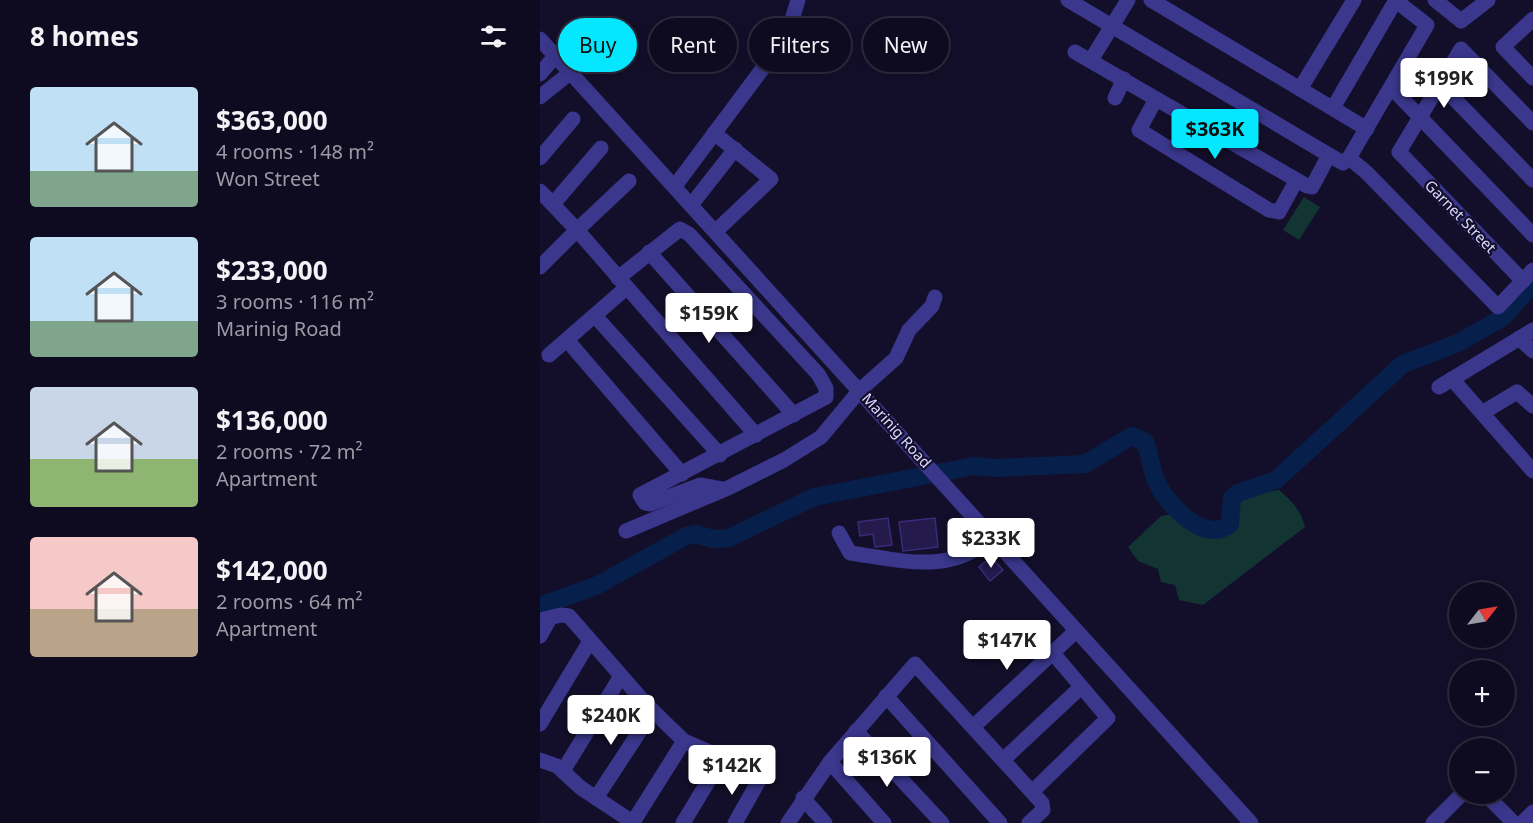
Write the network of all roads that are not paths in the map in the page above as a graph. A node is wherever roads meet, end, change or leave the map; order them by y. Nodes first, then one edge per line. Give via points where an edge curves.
1 (798, 0) edge
2 (1068, 0) edge
3 (1128, 0) edge
4 (1151, 0) edge
5 (1354, 0) edge
6 (1396, 0) edge
7 (1435, 0) edge
8 (1488, 0) edge
9 (1533, 19) edge
10 (1112, 26) junction
11 (540, 39) edge
12 (1076, 52) dead end
13 (555, 56) junction
14 (558, 59) edge
15 (1091, 60) junction
16 (571, 72) joint
17 (540, 74) edge
18 (1532, 76) edge
19 (1124, 79) junction
20 (1440, 84) junction
21 (1391, 87) junction
22 (1300, 89) junction
23 (540, 97) edge
24 (1115, 98) dead end
25 (1156, 99) junction
26 (1334, 108) junction
27 (1420, 116) junction
28 (573, 119) dead end
29 (1533, 123) edge
30 (1367, 129) junction
31 (714, 133) junction
32 (601, 148) dead end
33 (735, 149) junction
34 (1329, 155) junction
35 (540, 158) edge
36 (1349, 158) junction
37 (1533, 180) edge
38 (629, 181) dead end
39 (1296, 181) junction
40 (675, 186) junction
41 (540, 191) edge
42 (553, 204) junction
43 (692, 204) junction
44 (577, 230) junction
45 (716, 231) junction
46 (1533, 235) edge
47 (649, 252) junction
48 (540, 267) edge
49 (1528, 275) edge
50 (622, 283) junction
51 (935, 297) dead end
52 (596, 317) junction
53 (1533, 330) edge
54 (1519, 338) junction
55 (567, 340) junction
56 (1533, 351) edge
57 (549, 355) dead end
58 (860, 390) junction
59 (1533, 406) edge
60 (1482, 413) junction
61 (794, 414) junction
62 (756, 435) junction
63 (720, 455) junction
64 (1533, 471) edge
65 (682, 474) junction
66 (722, 489) junction
67 (626, 531) dead end
68 (839, 533) dead end
69 (992, 536) junction
70 (545, 619) edge
71 (1076, 631) junction
72 (540, 636) edge
73 (590, 641) junction
74 (1052, 652) junction
75 (621, 676) junction
76 (1081, 687) junction
77 (886, 696) junction
78 (653, 711) junction
79 (540, 724) edge
80 (974, 726) junction
81 (856, 731) junction
82 (684, 741) junction
83 (723, 757) junction
84 (1004, 759) junction
85 (540, 760) edge
86 (830, 762) junction
87 (563, 771) junction
88 (1033, 791) junction
89 (596, 798) junction
90 (802, 798) junction
91 (1452, 804) edge
92 (1495, 804) edge
93 (1533, 812) edge
94 (738, 822) edge
95 (634, 823) edge
96 (683, 823) edge
97 (788, 823) edge
98 (825, 823) edge
99 (884, 823) edge
100 (942, 823) edge
101 (1000, 823) edge
102 (1029, 823) edge
103 (1251, 823) edge
104 (1433, 823) edge
105 (1514, 823) edge
106 (1522, 823) edge

1 - 31 street via 787,36
2 - 10 street
3 - 10 street
4 - 22 street
5 - 22 street
6 - 21 street via 1427,25
6 - 26 street
7 - 8 street via 1461,21
9 - 18 street via 1503,47
10 - 15 street
10 - 34 street
11 - 13 street, Marinig Road
12 - 15 street
13 - 14 street, Marinig Road
13 - 17 street
15 - 19 street
16 - 23 street
16 - 40 street, Marinig Road
19 - 24 street
19 - 25 street
20 - 27 street
20 - 29 street via 1461,49
20 - 37 street
21 - 27 street
21 - 30 street
22 - 26 street
25 - 39 street
25 - 39 street via 1139,130 1207,174 1279,212
26 - 30 street
27 - 46 street
27 - 49 street, Garnet Street via 1399,152
28 - 35 street
30 - 36 street
31 - 33 street
31 - 40 street
32 - 42 street
33 - 43 street
33 - 45 street via 771,178
34 - 36 street via 1343,163
34 - 39 street via 1312,187
36 - 49 street via 1498,307
38 - 44 street
40 - 43 street, Marinig Road
41 - 42 street
42 - 44 street
43 - 45 street, Marinig Road
44 - 48 street
44 - 50 street
45 - 58 street, Marinig Road
47 - 50 street
47 - 61 street
47 - 61 street via 674,231 680,229 689,234 818,374 826,397
50 - 52 street
50 - 62 street
51 - 58 street via 932,306 909,330 896,358
52 - 55 street
52 - 63 street
53 - 54 street
54 - 56 street
54 - 60 street via 1446,383
55 - 57 street
55 - 65 street
58 - 66 street via 821,437 784,460
58 - 69 street, Marinig Road
59 - 60 street via 1517,392
60 - 64 street
61 - 62 street
62 - 63 street
63 - 65 street
65 - 66 street via 644,492 641,499 650,504 700,485
66 - 67 street
68 - 69 street via 850,553 932,564 975,550
69 - 71 street, Marinig Road
70 - 72 street
70 - 73 street via 569,616
71 - 74 street
71 - 103 street, Marinig Road
73 - 75 street
73 - 79 street
74 - 76 street
74 - 80 street
75 - 78 street
75 - 87 street
76 - 84 street
76 - 88 street via 1108,718
77 - 80 street via 915,664
77 - 81 street
77 - 101 street
78 - 82 street
78 - 89 street
80 - 84 street
81 - 86 street
81 - 100 street
82 - 83 street
82 - 95 street
83 - 94 street via 761,777
83 - 96 street
84 - 88 street
85 - 87 street
86 - 90 street
86 - 99 street
87 - 89 street
88 - 102 street via 1043,810
89 - 95 street
90 - 97 street
90 - 98 street
91 - 104 street
92 - 105 street
93 - 106 street

